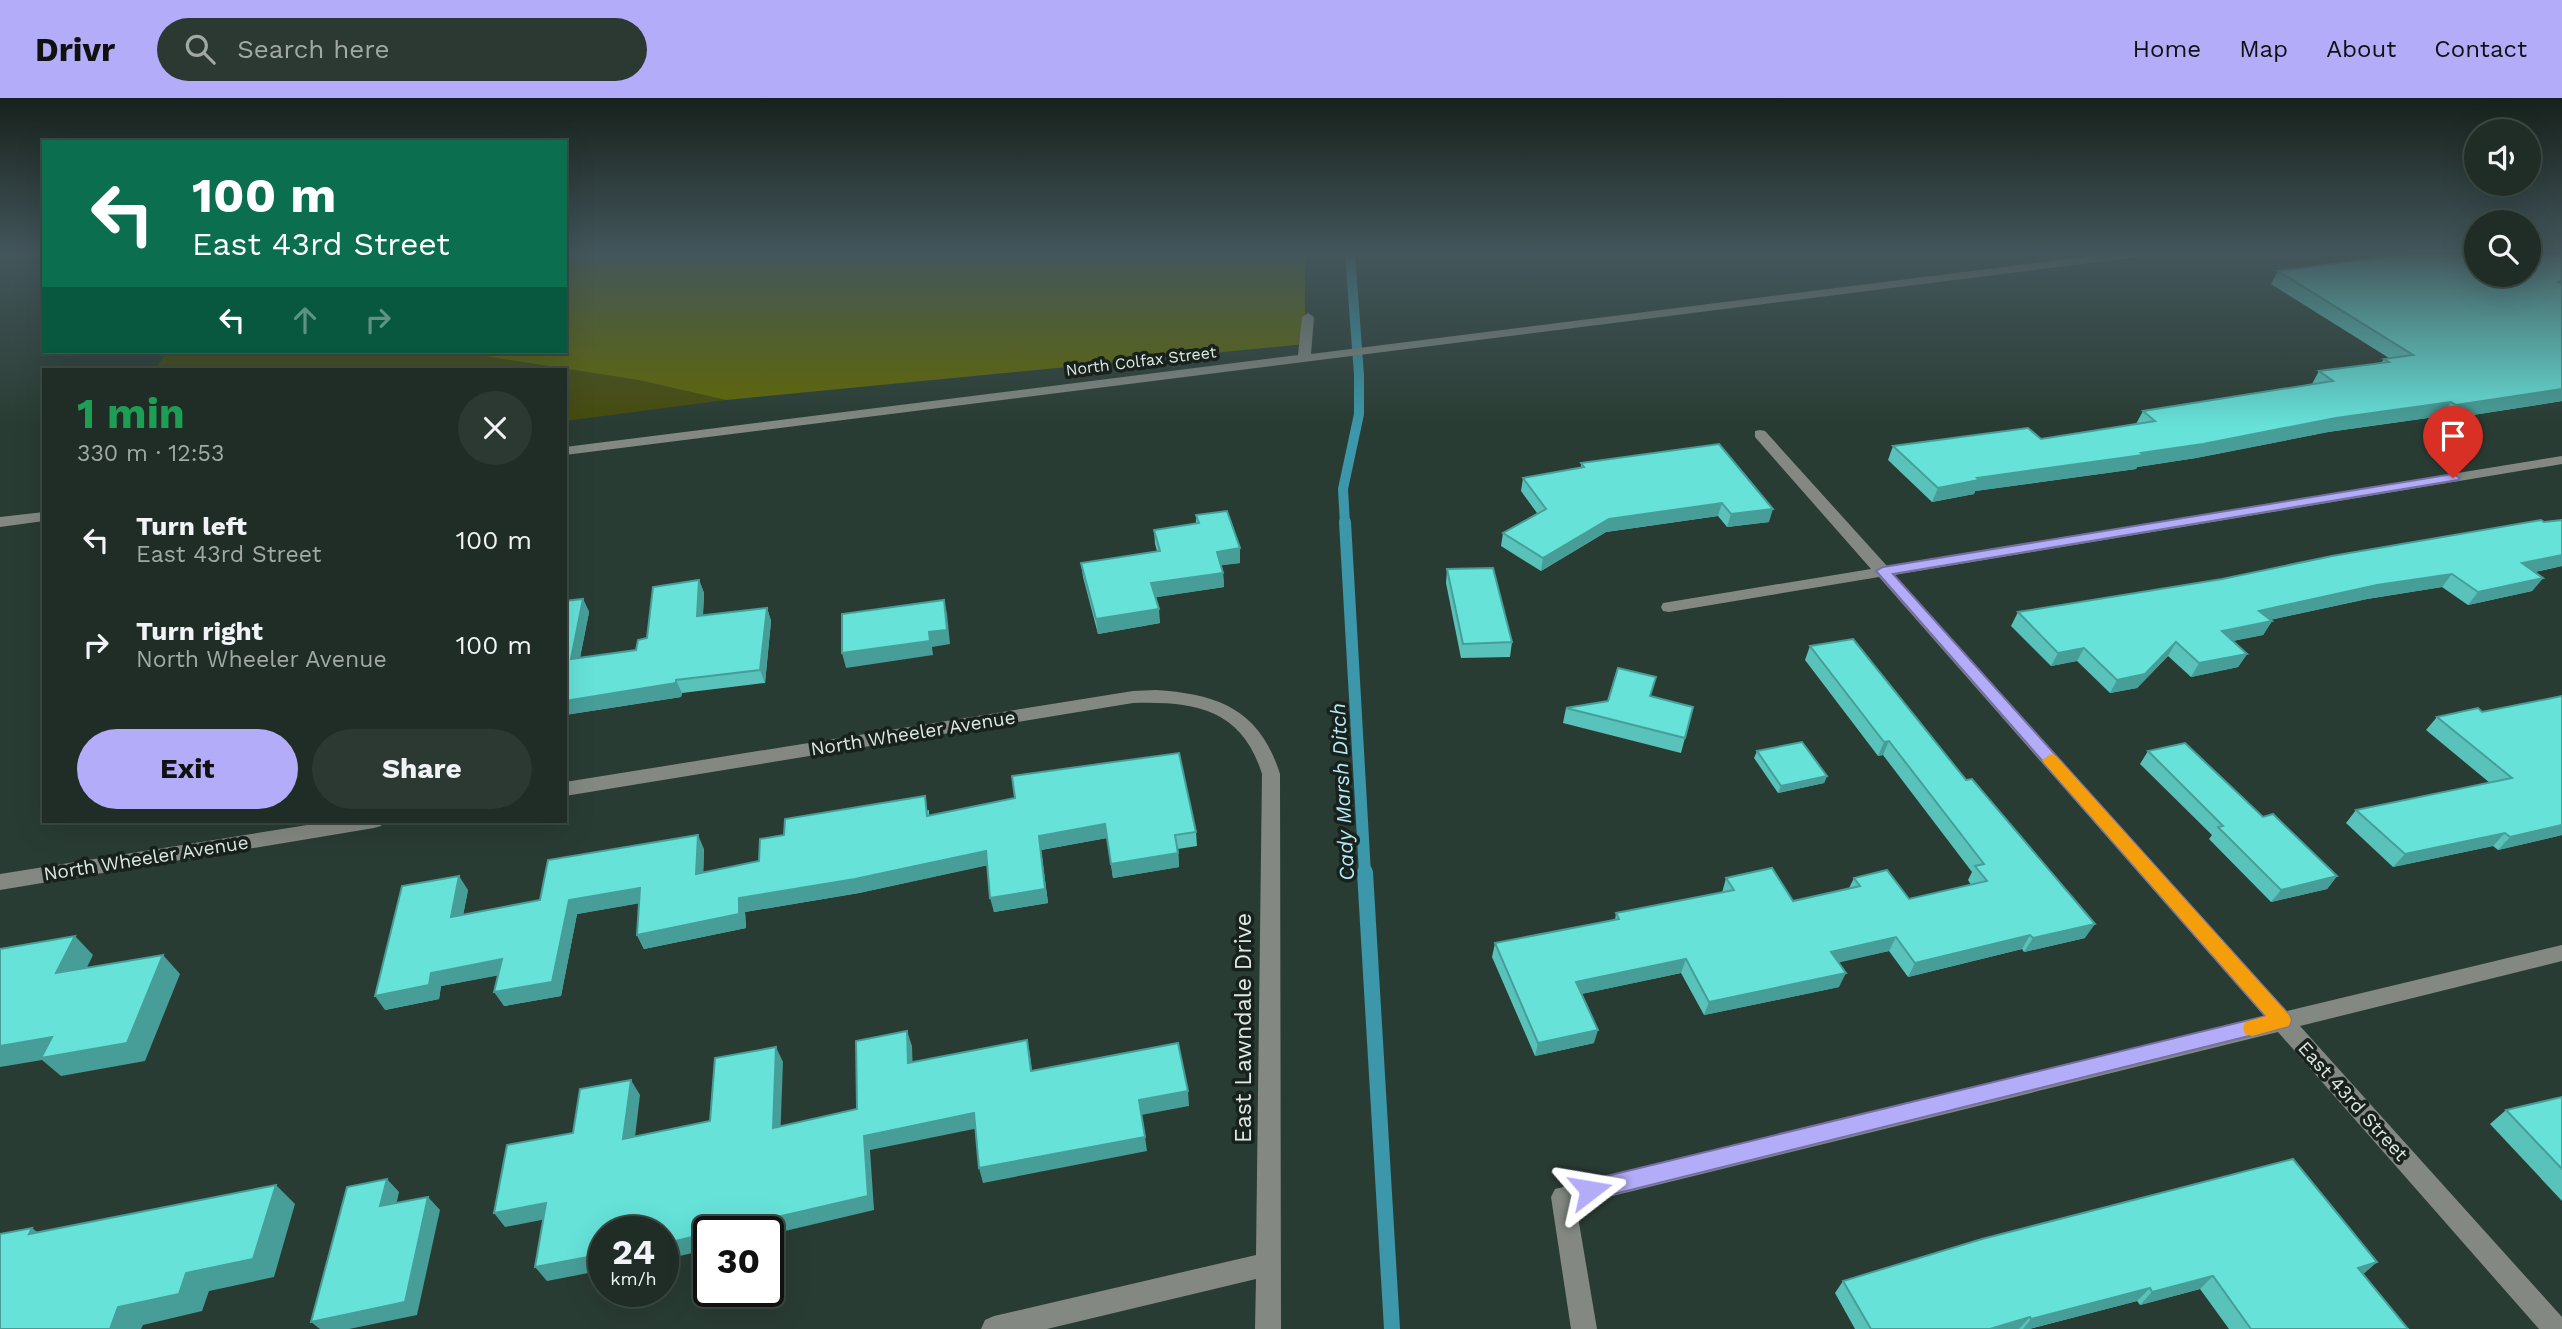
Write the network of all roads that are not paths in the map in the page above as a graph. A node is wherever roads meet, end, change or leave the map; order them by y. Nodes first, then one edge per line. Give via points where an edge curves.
1 (1677, 311) edge
2 (1308, 317) dead end
3 (1304, 358) junction
4 (1760, 434) dead end
5 (567, 451) edge
6 (2562, 460) edge
7 (42, 516) edge
8 (0, 522) edge
9 (1883, 571) junction
10 (1669, 607) dead end
11 (1252, 731) joint
12 (567, 789) edge
13 (362, 823) edge
14 (0, 882) edge
15 (2562, 953) edge
16 (2282, 1020) junction
17 (1268, 1264) junction
18 (994, 1329) edge
19 (1268, 1329) edge
20 (1584, 1329) edge
21 (2556, 1329) edge

1 - 3 street, North Colfax Street
2 - 3 street
3 - 5 street, North Colfax Street
4 - 9 street, East 43rd Street
6 - 9 street
7 - 8 street
9 - 10 street
9 - 16 street, East 43rd Street
11 - 12 street, North Wheeler Avenue via 1236,717 1208,704 1154,695
11 - 17 street, East Lawndale Drive via 1267,755 1271,774
13 - 14 street, North Wheeler Avenue
15 - 16 street
16 - 20 street via 1563,1196
16 - 21 street, East 43rd Street
17 - 18 street
17 - 19 street, East Lawndale Drive

